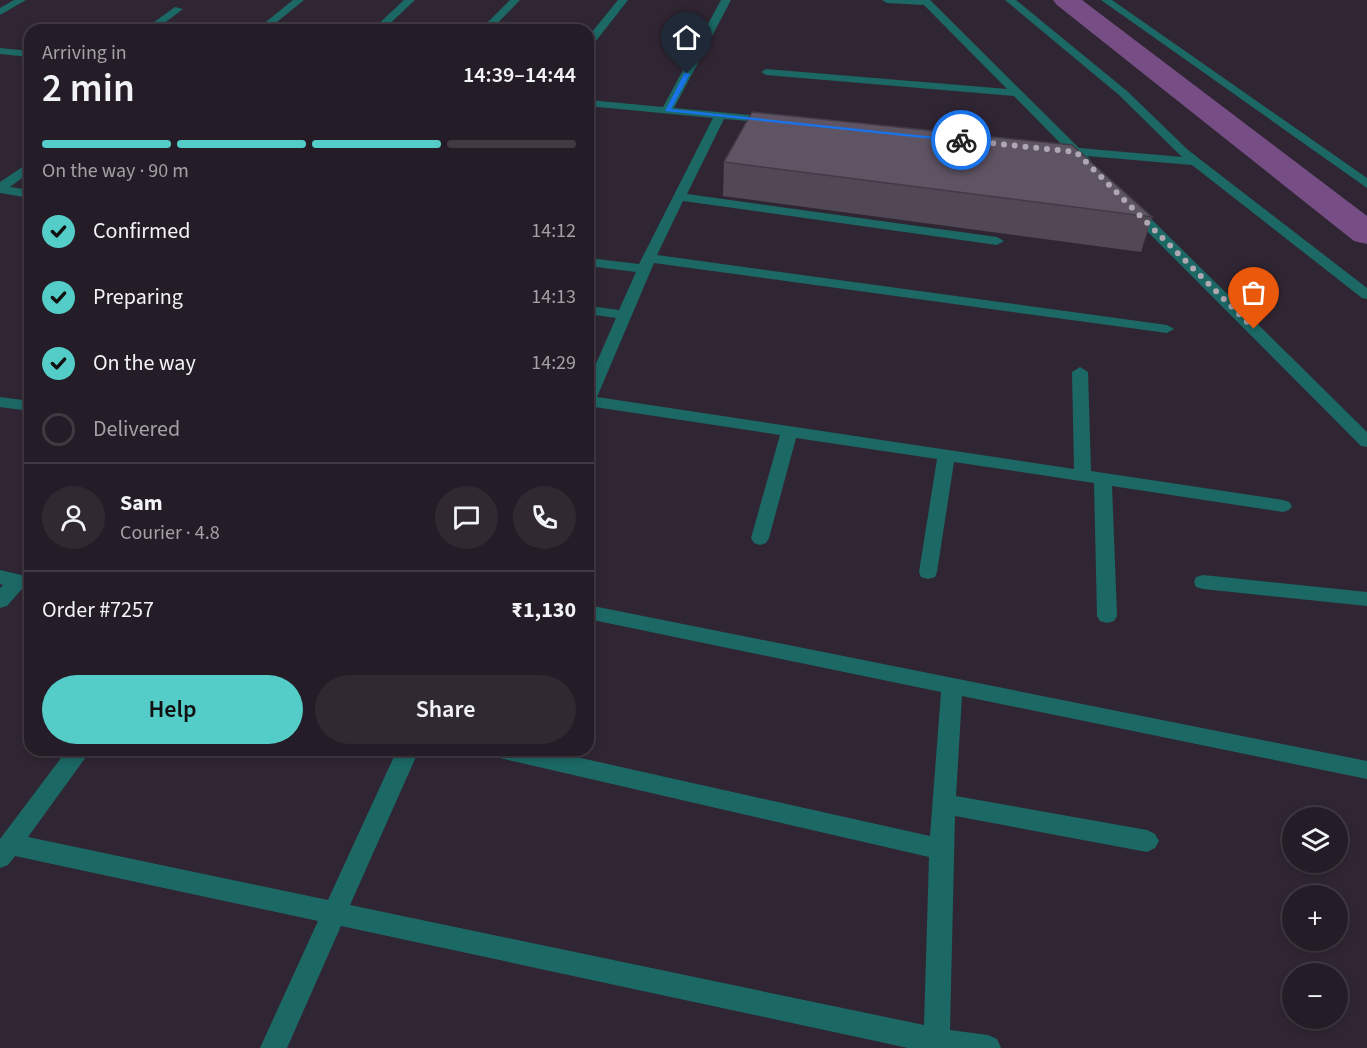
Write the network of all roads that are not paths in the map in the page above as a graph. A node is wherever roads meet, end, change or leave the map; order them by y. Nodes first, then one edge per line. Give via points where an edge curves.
1 (21, 0) edge
2 (299, 0) edge
3 (410, 0) edge
4 (515, 0) edge
5 (623, 0) edge
6 (726, 0) edge
7 (887, 0) edge
8 (1010, 0) edge
9 (1106, 0) edge
10 (926, 1) edge
11 (178, 9) dead end
12 (0, 12) edge
13 (157, 24) edge
14 (269, 24) edge
15 (384, 24) edge
16 (491, 24) edge
17 (594, 36) edge
18 (0, 51) edge
19 (24, 53) edge
20 (766, 72) dead end
21 (1017, 93) junction
22 (594, 104) edge
23 (667, 110) junction
24 (720, 115) junction
25 (791, 122) edge
26 (1052, 149) edge
27 (1076, 152) junction
28 (1196, 162) junction
29 (1092, 168) edge
30 (24, 170) edge
31 (1367, 184) edge
32 (0, 188) edge
33 (24, 193) edge
34 (679, 197) junction
35 (1124, 200) edge
36 (997, 241) dead end
37 (594, 262) edge
38 (646, 263) junction
39 (1367, 295) edge
40 (594, 311) edge
41 (623, 315) junction
42 (1167, 329) dead end
43 (1080, 372) dead end
44 (594, 386) edge
45 (0, 402) edge
46 (594, 402) edge
47 (24, 405) edge
48 (789, 432) junction
49 (1367, 442) edge
50 (946, 456) junction
51 (1083, 476) junction
52 (1103, 480) junction
53 (1283, 507) dead end
54 (760, 538) dead end
55 (928, 572) dead end
56 (16, 581) edge
57 (1203, 582) dead end
58 (1367, 599) edge
59 (0, 601) edge
60 (594, 613) edge
61 (1107, 616) dead end
62 (952, 686) junction
63 (76, 756) edge
64 (405, 756) edge
65 (530, 756) edge
66 (1367, 770) edge
67 (944, 804) junction
68 (1147, 841) dead end
69 (941, 849) junction
70 (5, 851) edge
71 (334, 913) junction
72 (937, 1041) junction
73 (273, 1048) edge
74 (988, 1048) edge

1 - 12 street
2 - 14 street
3 - 15 street
4 - 16 street
5 - 17 street
6 - 23 street
7 - 10 street
8 - 28 street via 1123,93
9 - 31 street
10 - 21 street
11 - 13 street
18 - 19 street
20 - 21 street
21 - 27 street
22 - 23 street
23 - 24 street
24 - 25 street
24 - 34 street
26 - 27 street
27 - 28 street
27 - 29 street
28 - 39 street
30 - 32 street
32 - 33 street
34 - 36 street
34 - 38 street
35 - 49 street
37 - 38 street
38 - 41 street
38 - 42 street
40 - 41 street
41 - 44 street
43 - 51 street
45 - 47 street
46 - 48 street
48 - 50 street
48 - 54 street
50 - 51 street
50 - 55 street
51 - 52 street
52 - 53 street
52 - 61 street
56 - 59 street
57 - 58 street
60 - 62 street
62 - 66 street
62 - 67 street
63 - 70 street
64 - 71 street
65 - 69 street
67 - 68 street
67 - 69 street
69 - 72 street
70 - 71 street
71 - 72 street
71 - 73 street
72 - 74 street

